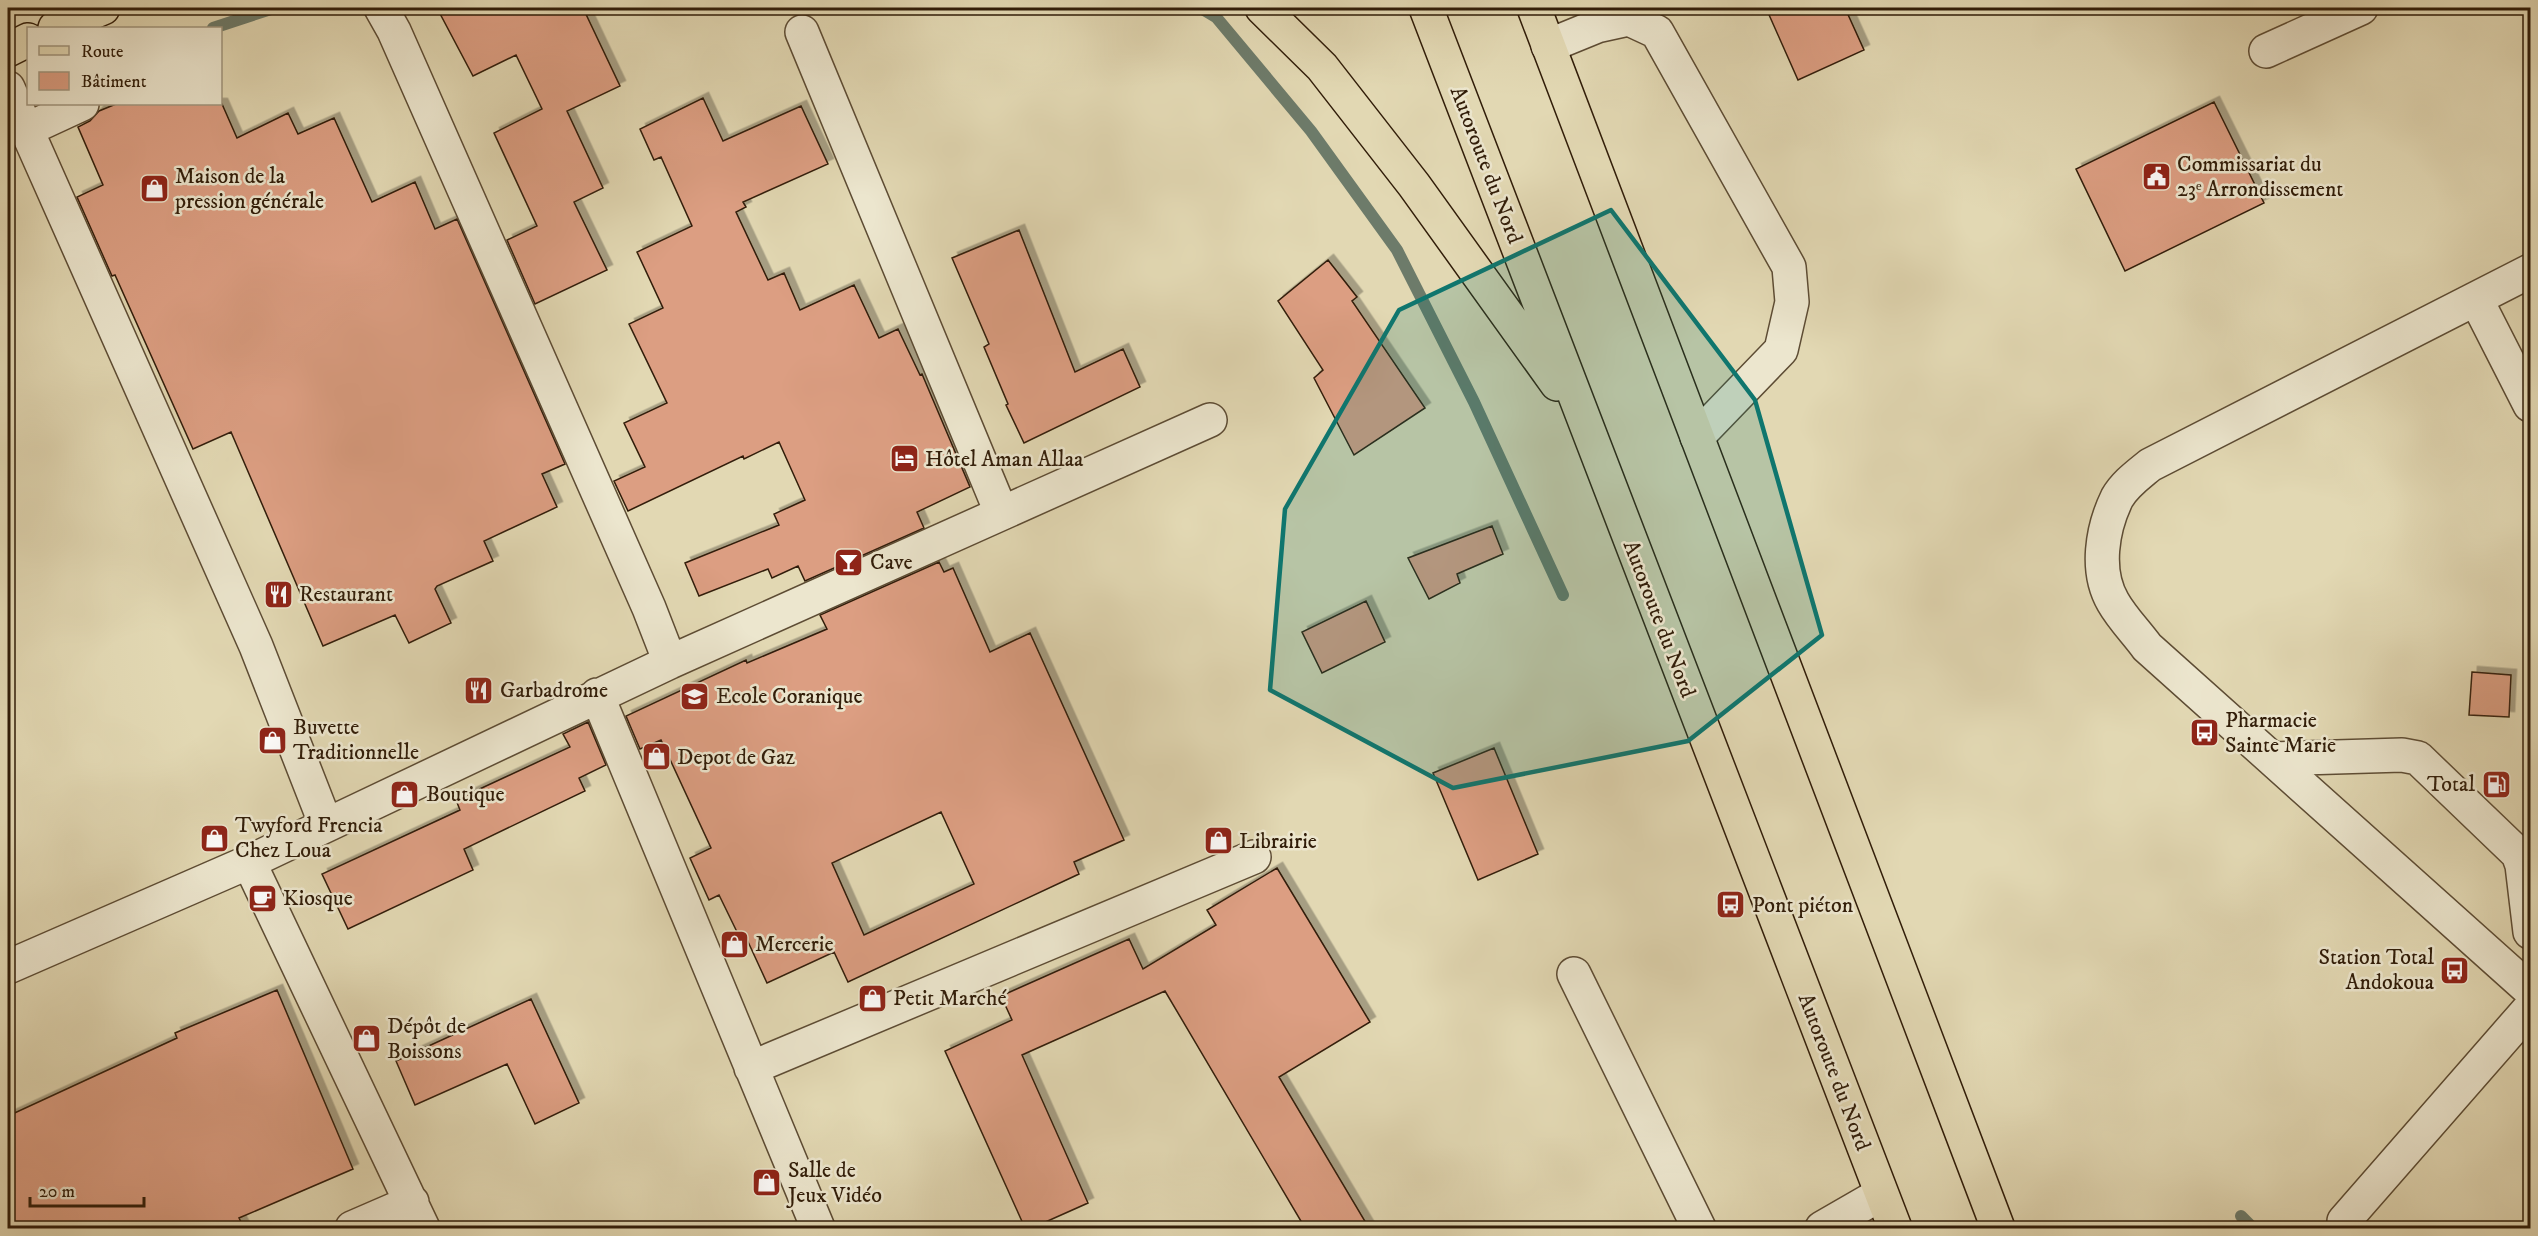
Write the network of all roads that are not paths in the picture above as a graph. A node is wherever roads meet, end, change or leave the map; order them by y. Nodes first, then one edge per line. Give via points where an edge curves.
1 (103, 8) edge
2 (381, 8) edge
3 (1262, 8) edge
4 (1426, 8) edge
5 (1534, 8) edge
6 (2361, 8) edge
7 (1631, 13) edge
8 (57, 27) edge
9 (801, 32) dead end
10 (27, 40) edge
11 (1548, 46) junction
12 (8, 50) edge
13 (2266, 51) dead end
14 (8, 88) edge
15 (79, 105) edge
16 (25, 125) junction
17 (2530, 271) edge
18 (2476, 299) junction
19 (2530, 405) edge
20 (1210, 420) dead end
21 (1582, 420) junction
22 (1697, 437) junction
23 (1000, 512) junction
24 (670, 662) junction
25 (597, 696) junction
26 (2272, 759) junction
27 (326, 825) junction
28 (1254, 857) dead end
29 (249, 862) junction
30 (2530, 932) edge
31 (8, 967) edge
32 (1574, 974) dead end
33 (2530, 990) edge
34 (2530, 1008) edge
35 (751, 1068) junction
36 (417, 1215) edge
37 (1887, 1217) edge
38 (2344, 1221) dead end
39 (352, 1228) edge
40 (818, 1228) edge
41 (1699, 1228) edge
42 (1822, 1228) edge
43 (1998, 1228) edge

1 - 8 main road
2 - 24 street
3 - 21 main road via 1322,67 1414,185
4 - 21 main road, Autoroute du Nord
5 - 11 main road
6 - 13 street
7 - 11 street
7 - 22 street via 1657,32 1789,267 1792,302 1781,351
9 - 23 street
10 - 12 main road
11 - 22 main road
14 - 16 street
15 - 16 street
16 - 27 street via 256,646
17 - 18 street
18 - 19 street
18 - 26 street via 2150,465 2118,497 2107,525 2102,555 2103,578 2112,601 2147,647
20 - 23 street
21 - 37 main road, Autoroute du Nord
22 - 43 main road
23 - 24 street
24 - 25 street
25 - 27 street
25 - 35 street
26 - 30 street via 2402,755 2418,758 2518,854
26 - 33 street
27 - 29 street
28 - 35 street
29 - 31 street
29 - 36 street
32 - 41 street
34 - 38 street
35 - 40 street
36 - 39 street
37 - 42 street

